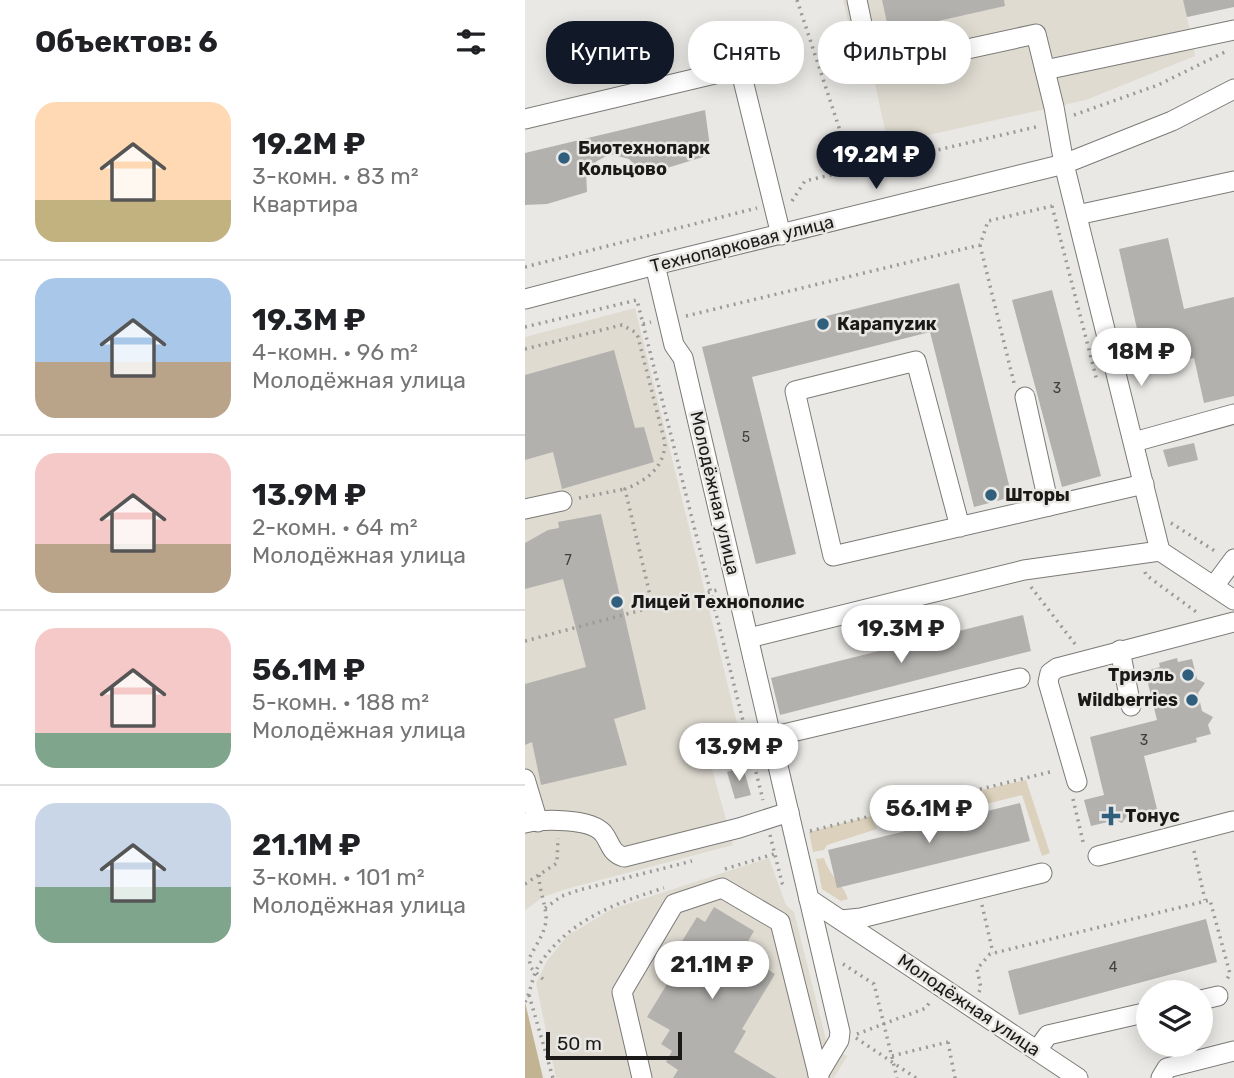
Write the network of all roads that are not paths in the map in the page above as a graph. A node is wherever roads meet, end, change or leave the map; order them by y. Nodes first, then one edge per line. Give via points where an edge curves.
1 (857, 0) edge
2 (1234, 30) edge
3 (1045, 71) junction
4 (1234, 89) edge
5 (525, 119) edge
6 (1064, 164) junction
7 (1234, 181) edge
8 (1077, 215) junction
9 (781, 235) junction
10 (655, 265) junction
11 (525, 299) edge
12 (1025, 397) road end
13 (1234, 414) edge
14 (1134, 442) junction
15 (1144, 484) junction
16 (571, 499) road end
17 (1049, 506) junction
18 (525, 509) edge
19 (960, 527) junction
20 (1160, 551) junction
21 (1233, 560) edge
22 (1214, 586) junction
23 (1234, 600) edge
24 (1234, 622) edge
25 (748, 638) junction
26 (1120, 650) junction
27 (1020, 678) dead end
28 (1131, 706) dead end
29 (771, 737) junction
30 (1075, 774) road end
31 (525, 779) edge
32 (789, 812) junction
33 (1234, 821) edge
34 (531, 822) edge
35 (1098, 856) road end
36 (1042, 873) dead end
37 (810, 899) junction
38 (841, 920) junction
39 (826, 972) junction
40 (795, 979) junction
41 (1136, 1016) edge
42 (1037, 1051) junction
43 (1234, 1051) edge
44 (818, 1076) edge
45 (642, 1078) edge
46 (1078, 1078) edge
47 (1161, 1078) edge

1 - 3 street via 866,43 889,66 1036,34
2 - 3 street
3 - 6 street
4 - 6 street, Технопарковая улица via 1172,121
5 - 9 street via 740,68
6 - 8 street
6 - 9 street, Технопарковая улица
7 - 8 street
8 - 14 street
9 - 10 street, Технопарковая улица
10 - 11 street, Технопарковая улица
10 - 25 street, Молодёжная улица via 674,345 683,358
12 - 17 street
13 - 14 street
14 - 15 street
15 - 17 street
15 - 20 street
16 - 18 street
17 - 19 street
19 - 19 street via 833,556 795,391 916,361
20 - 22 street
20 - 25 street via 1019,571
21 - 22 street
22 - 23 street
24 - 26 street
25 - 29 street, Молодёжная улица
26 - 28 street
26 - 30 street via 1050,673 1048,682
27 - 29 street
29 - 32 street, Молодёжная улица
31 - 34 street
32 - 34 street via 624,857 612,851 605,835 593,826
32 - 37 street, Молодёжная улица
33 - 35 street
36 - 38 street
37 - 38 street, Молодёжная улица
37 - 39 street
38 - 42 street, Молодёжная улица
39 - 40 street
39 - 44 street via 840,1036
40 - 44 street
40 - 45 street via 782,926 775,918 722,888 674,904 622,992
41 - 42 street via 1048,1035
42 - 46 street, Молодёжная улица
43 - 47 street via 1167,1068

